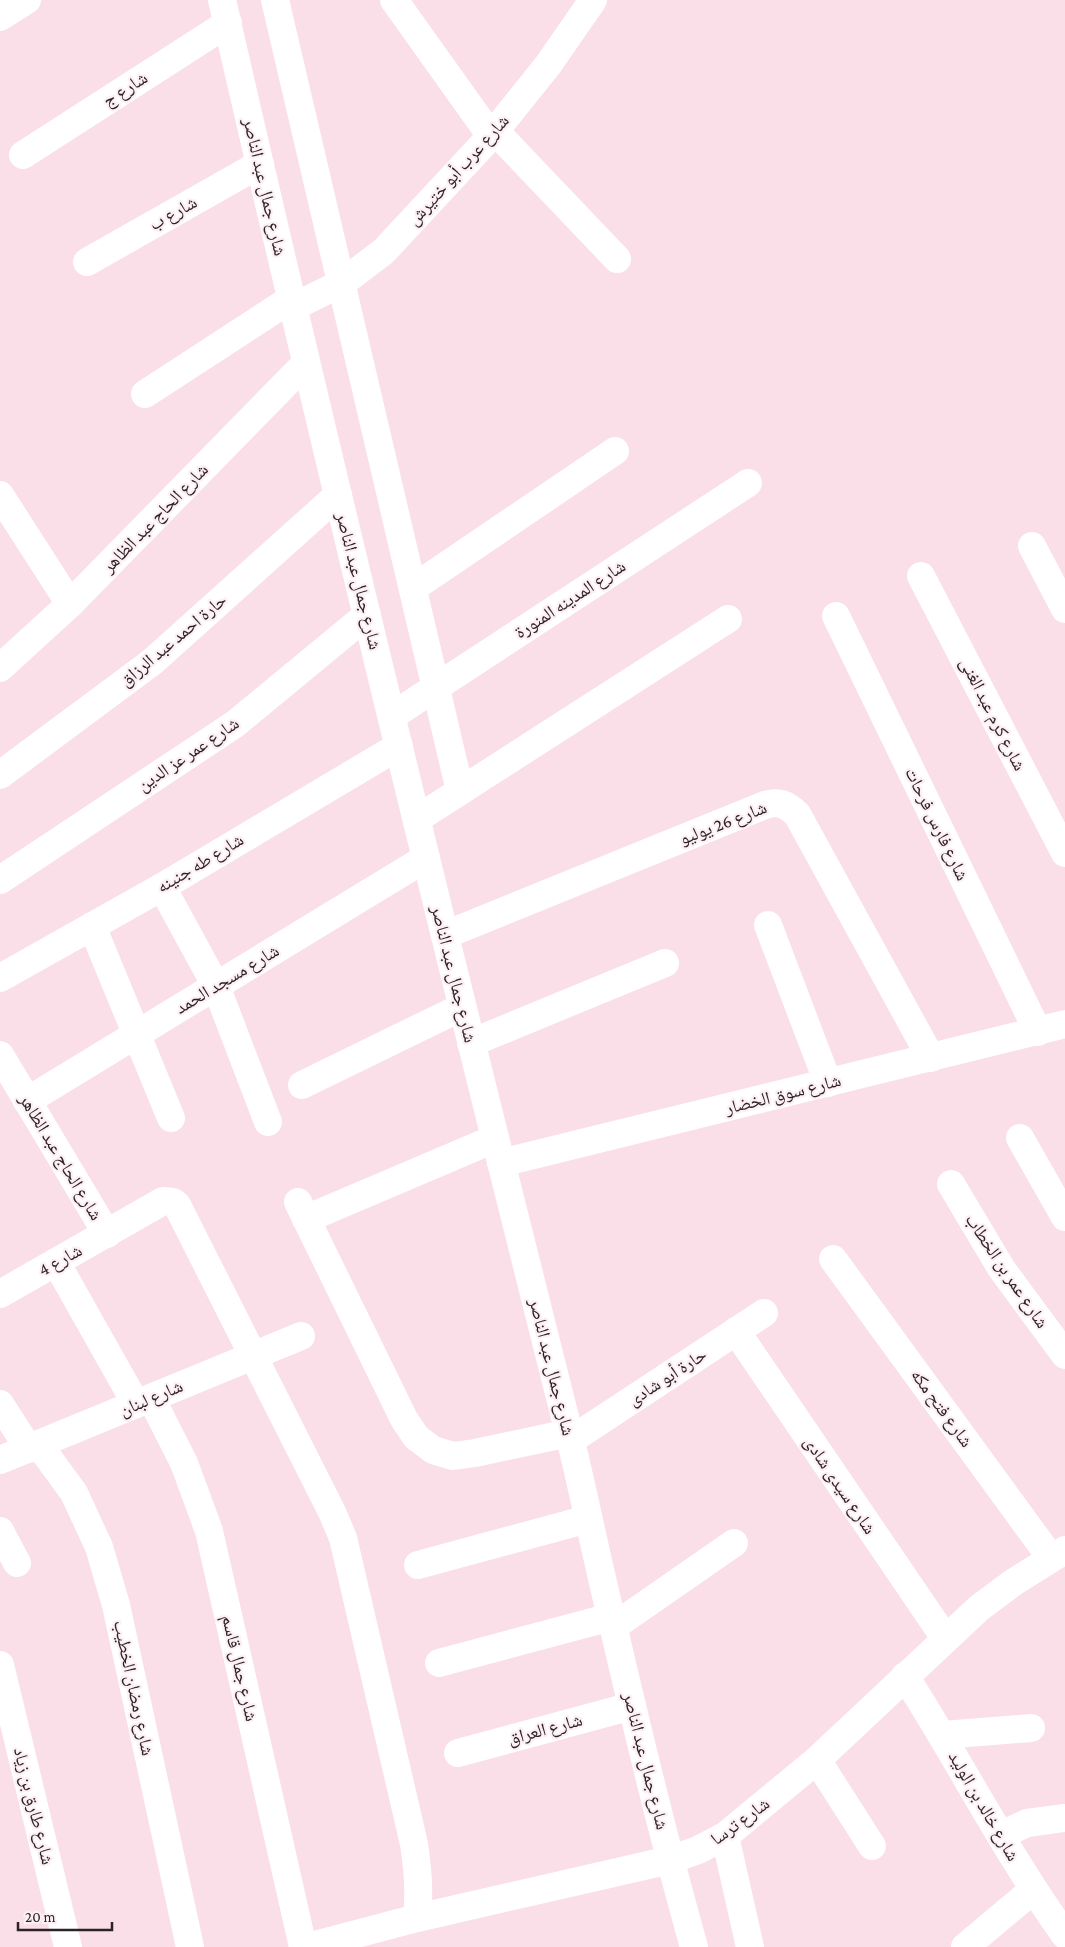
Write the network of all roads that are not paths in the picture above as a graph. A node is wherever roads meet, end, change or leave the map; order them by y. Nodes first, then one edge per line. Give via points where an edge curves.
1 (27, 0) edge
2 (275, 0) edge
3 (394, 0) edge
4 (593, 0) edge
5 (225, 11) edge
6 (0, 17) edge
7 (493, 133) junction
8 (23, 155) dead end
9 (260, 164) junction
10 (617, 259) dead end
11 (87, 262) dead end
12 (342, 282) junction
13 (292, 303) junction
14 (306, 363) junction
15 (145, 394) dead end
16 (615, 451) dead end
17 (748, 483) dead end
18 (0, 495) edge
19 (338, 495) junction
20 (1032, 546) dead end
21 (922, 576) dead end
22 (413, 588) junction
23 (70, 604) junction
24 (1065, 609) edge
25 (367, 615) junction
26 (836, 616) dead end
27 (728, 619) dead end
28 (0, 668) edge
29 (436, 687) junction
30 (392, 716) junction
31 (399, 746) junction
32 (0, 775) edge
33 (460, 790) junction
34 (416, 818) junction
35 (1065, 853) edge
36 (426, 858) junction
37 (0, 880) edge
38 (162, 886) junction
39 (768, 925) dead end
40 (92, 926) junction
41 (445, 935) junction
42 (665, 963) dead end
43 (0, 978) edge
44 (216, 986) junction
45 (462, 1007) junction
46 (1065, 1024) edge
47 (1038, 1032) junction
48 (136, 1034) junction
49 (471, 1044) junction
50 (0, 1055) edge
51 (931, 1058) junction
52 (828, 1083) junction
53 (302, 1085) dead end
54 (27, 1101) junction
55 (171, 1118) dead end
56 (268, 1122) dead end
57 (1020, 1138) dead end
58 (497, 1151) junction
59 (951, 1184) dead end
60 (1065, 1217) edge
61 (106, 1234) junction
62 (833, 1259) dead end
63 (56, 1262) junction
64 (0, 1294) edge
65 (764, 1313) dead end
66 (736, 1331) junction
67 (301, 1336) dead end
68 (1065, 1355) edge
69 (253, 1356) junction
70 (144, 1401) junction
71 (0, 1404) edge
72 (570, 1436) junction
73 (34, 1447) junction
74 (0, 1460) edge
75 (588, 1519) junction
76 (0, 1531) edge
77 (734, 1543) dead end
78 (1058, 1554) edge
79 (17, 1563) dead end
80 (418, 1565) dead end
81 (612, 1622) junction
82 (945, 1638) junction
83 (439, 1663) dead end
84 (0, 1665) edge
85 (905, 1676) junction
86 (632, 1706) junction
87 (1031, 1728) dead end
88 (943, 1735) junction
89 (458, 1752) dead end
90 (818, 1760) junction
91 (1065, 1818) edge
92 (1001, 1835) junction
93 (725, 1836) junction
94 (872, 1846) dead end
95 (670, 1860) junction
96 (1033, 1890) junction
97 (417, 1918) junction
98 (1065, 1935) edge
99 (68, 1947) edge
100 (190, 1947) edge
101 (308, 1947) edge
102 (694, 1947) edge
103 (750, 1947) edge
104 (965, 1947) edge

1 - 6 street
2 - 12 street
3 - 7 street
4 - 7 street, شارع عرب أبو ختيرش via 548,65
5 - 8 street, شارع ج
5 - 9 street, شارع جمال عبد الناصر
7 - 10 street
7 - 12 street, شارع عرب أبو ختيرش via 384,251
9 - 11 street, شارع ب
9 - 13 street, شارع جمال عبد الناصر
12 - 13 street, شارع عرب أبو ختيرش
12 - 22 street
13 - 14 street, شارع جمال عبد الناصر
13 - 15 street, شارع عرب أبو ختيرش
14 - 19 street, شارع جمال عبد الناصر
14 - 23 street, شارع الحاج عبد الظاهر
16 - 22 street
17 - 29 street, شارع المدينه المنورة
18 - 23 street
19 - 25 street, شارع جمال عبد الناصر
19 - 32 street, حارة احمد عبد الرزاق via 152,662
20 - 24 street
21 - 35 street, شارع كرم عبد الغنى
22 - 29 street
23 - 28 street, شارع الحاج عبد الظاهر
25 - 30 street, شارع جمال عبد الناصر
25 - 37 street, شارع عمر عز الدين via 235,724
26 - 47 street, شارع فارس فرحات
27 - 33 street
29 - 30 street, شارع المدينه المنورة
29 - 33 street
30 - 31 street, شارع جمال عبد الناصر
31 - 34 street, شارع جمال عبد الناصر
31 - 38 street, شارع طه جنينه
33 - 34 street
34 - 36 street, شارع جمال عبد الناصر
36 - 41 street, شارع جمال عبد الناصر
36 - 44 street, شارع مسجد الحمد
38 - 40 street, شارع طه جنينه
38 - 44 street
39 - 52 street
40 - 43 street, شارع طه جنينه
40 - 48 street
41 - 45 street, شارع جمال عبد الناصر
41 - 51 street, شارع 26 يوليو via 777,802 788,805 797,814
42 - 49 street
44 - 48 street, شارع مسجد الحمد
44 - 56 street
45 - 49 street, شارع جمال عبد الناصر
45 - 53 street
46 - 47 street, شارع سوق الخضار
47 - 51 street, شارع سوق الخضار
48 - 54 street, شارع مسجد الحمد
48 - 55 street
49 - 58 street, شارع جمال عبد الناصر
50 - 54 street, شارع الحاج عبد الظاهر
51 - 52 street, شارع سوق الخضار
52 - 58 street, شارع سوق الخضار
54 - 61 street, شارع الحاج عبد الظاهر
57 - 60 street
58 - 72 street, شارع جمال عبد الناصر
58 - 72 street, شارع سوق الخضار via 302,1210 404,1419 416,1437 433,1450 453,1456
59 - 68 street, شارع عمر بن الخطاب via 1001,1268
61 - 63 street, شارع 4
61 - 69 street, شارع 4 via 163,1201 177,1204
62 - 78 street, شارع فتح مكه
63 - 64 street, شارع 4
63 - 70 street, شارع جمال قاسم
65 - 66 street, حارة أبو شادى
66 - 72 street, حارة أبو شادى
66 - 82 street, شارع سيدى شادى
67 - 69 street, شارع لبنان
69 - 70 street, شارع لبنان
69 - 97 street via 343,1538 414,1844 420,1895
70 - 73 street, شارع لبنان
70 - 101 street, شارع جمال قاسم via 184,1463 209,1531
71 - 73 street, شارع رمضان الخطيب
72 - 75 street, شارع جمال عبد الناصر
73 - 74 street, شارع لبنان
73 - 100 street, شارع رمضان الخطيب via 74,1493 99,1547 116,1605
75 - 80 street
75 - 81 street, شارع جمال عبد الناصر
76 - 79 street
77 - 81 street
78 - 82 street, شارع ترسا via 986,1602
81 - 83 street
81 - 86 street, شارع جمال عبد الناصر
82 - 85 street, شارع ترسا
84 - 99 street, شارع طارق بن زياد
85 - 88 street, شارع خالد بن الوليد
85 - 90 street, شارع ترسا
86 - 89 street, شارع العراق
86 - 95 street, شارع جمال عبد الناصر
87 - 88 street
88 - 92 street, شارع خالد بن الوليد
90 - 93 street, شارع ترسا
90 - 94 street
91 - 92 street via 1027,1823
92 - 96 street, شارع خالد بن الوليد
93 - 95 street, شارع ترسا
93 - 103 street
95 - 97 street, شارع ترسا
95 - 102 street, شارع جمال عبد الناصر
96 - 98 street, شارع خالد بن الوليد
96 - 104 street
97 - 101 street, شارع ترسا

